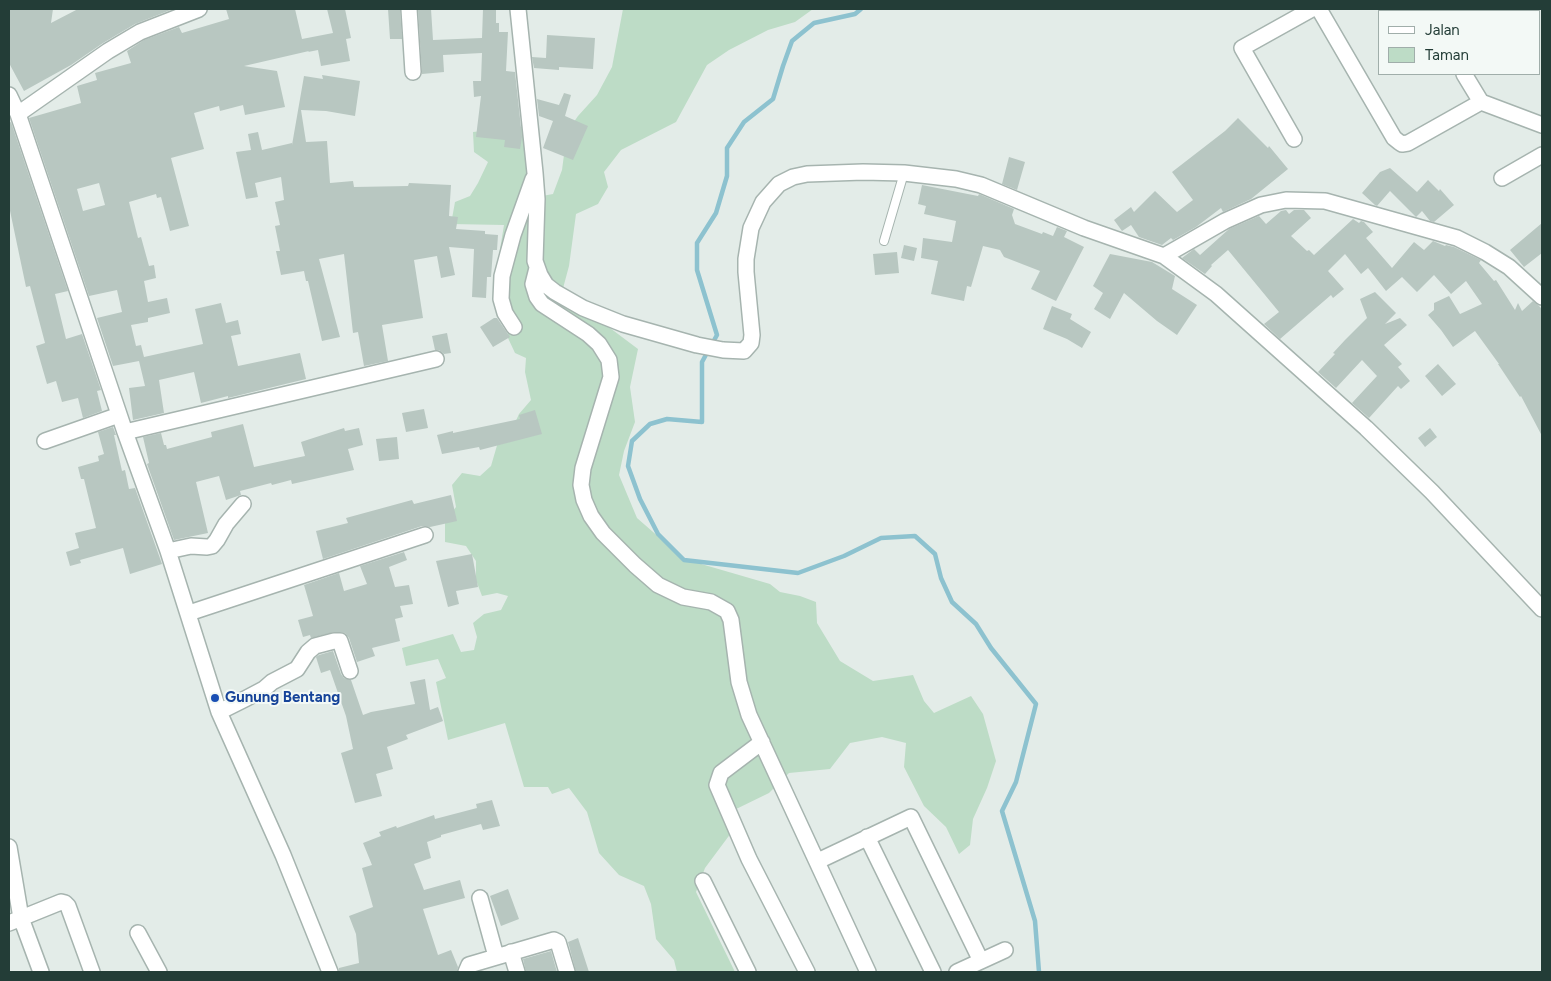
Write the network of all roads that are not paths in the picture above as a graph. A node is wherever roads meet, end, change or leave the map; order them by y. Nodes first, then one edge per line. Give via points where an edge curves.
1 (199, 9) edge
2 (409, 9) edge
3 (518, 9) edge
4 (1312, 9) edge
5 (1319, 9) edge
6 (183, 12) edge
7 (414, 72) dead end
8 (1465, 75) edge
9 (9, 95) edge
10 (1481, 102) junction
11 (18, 114) junction
12 (1542, 125) edge
13 (1294, 139) dead end
14 (1542, 155) edge
15 (535, 173) junction
16 (904, 174) junction
17 (1502, 178) dead end
18 (884, 241) dead end
19 (1164, 256) junction
20 (537, 268) junction
21 (1542, 297) edge
22 (514, 327) dead end
23 (436, 359) dead end
24 (119, 416) junction
25 (125, 432) junction
26 (46, 441) dead end
27 (243, 504) dead end
28 (424, 535) dead end
29 (168, 551) junction
30 (1542, 609) edge
31 (189, 613) junction
32 (350, 671) dead end
33 (219, 712) junction
34 (762, 742) junction
35 (867, 837) junction
36 (9, 847) edge
37 (818, 861) junction
38 (703, 881) dead end
39 (480, 898) dead end
40 (15, 921) edge
41 (138, 933) dead end
42 (1005, 950) dead end
43 (504, 954) junction
44 (980, 961) junction
45 (42, 972) edge
46 (92, 972) edge
47 (159, 972) edge
48 (329, 972) edge
49 (466, 972) edge
50 (517, 972) edge
51 (567, 972) edge
52 (748, 972) edge
53 (807, 972) edge
54 (868, 972) edge
55 (933, 972) edge
56 (957, 972) edge

1 - 6 street
2 - 7 street
3 - 15 street
4 - 13 street via 1242,48
5 - 10 street via 1394,138 1402,144
6 - 11 street via 132,37
8 - 10 street
9 - 11 street
10 - 12 street
11 - 24 street
14 - 17 street
15 - 20 street
15 - 22 street via 502,276 501,299
16 - 18 lane
16 - 19 street via 956,179 981,186
16 - 20 street via 822,173 793,177 778,184 762,202 750,228 746,259 752,335 744,351 697,345 623,324 583,308 546,285
19 - 21 street via 1225,220 1261,205 1286,200 1325,201 1457,238 1509,267
19 - 30 street via 1216,294 1366,428 1432,492
20 - 34 street via 533,284 542,304 588,334 609,360 611,377 583,468 581,485 591,516 635,565 658,585 684,597 711,602 728,611 739,682
23 - 25 street
24 - 25 street
24 - 26 street
25 - 29 street
27 - 29 street via 212,546
28 - 31 street
29 - 31 street
31 - 33 street
32 - 33 street via 340,641 315,646 297,669
33 - 48 street via 283,855
34 - 37 street
34 - 53 street via 721,773 717,785 749,859
35 - 37 street
35 - 44 street via 911,817
35 - 55 street
36 - 40 street
37 - 54 street
38 - 52 street
39 - 43 street via 494,949
40 - 45 street
40 - 46 street via 65,903
41 - 47 street
42 - 44 street
43 - 49 street via 469,965
43 - 50 street
43 - 51 street via 557,940
44 - 56 street

